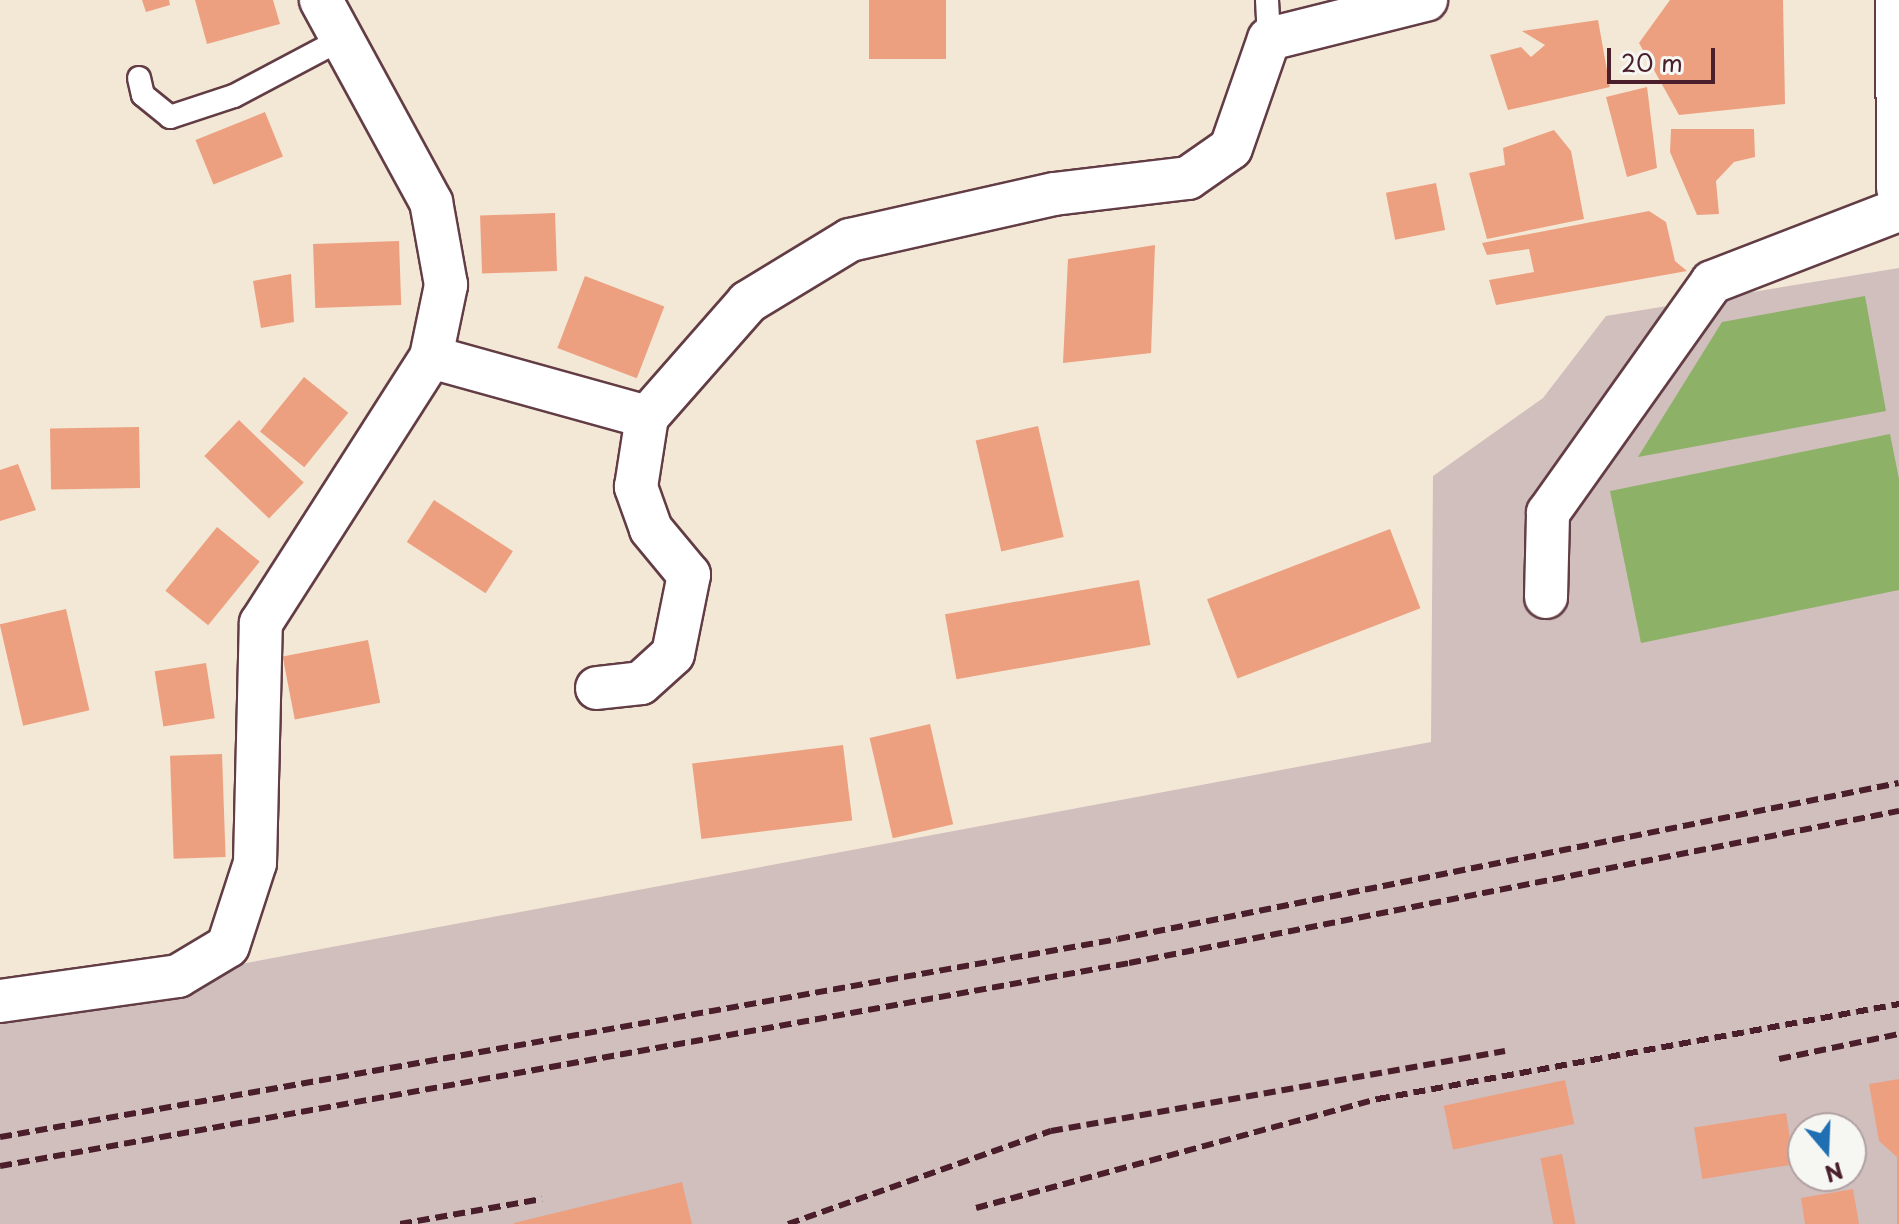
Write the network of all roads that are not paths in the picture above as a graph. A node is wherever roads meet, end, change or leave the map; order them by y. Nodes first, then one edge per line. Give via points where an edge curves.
1 (321, 0) edge
2 (1426, 0) edge
3 (1898, 0) edge
4 (1349, 8) edge
5 (1268, 19) edge
6 (338, 41) junction
7 (139, 78) dead end
8 (1899, 188) edge
9 (1899, 210) edge
10 (431, 357) junction
11 (647, 417) junction
12 (1546, 597) dead end
13 (597, 688) dead end
14 (0, 1001) edge

1 - 6 street
2 - 4 street
3 - 8 main road
4 - 5 street
5 - 11 street via 1231,148 1188,178 1054,194 850,240 748,302
6 - 7 lane via 234,96 170,117 143,95
6 - 10 street via 431,202 446,285
9 - 12 street via 1712,282 1548,513
10 - 11 street
10 - 14 street via 261,623 255,863 228,946 178,976
11 - 13 street via 636,487 651,529 689,575 673,654 641,683

